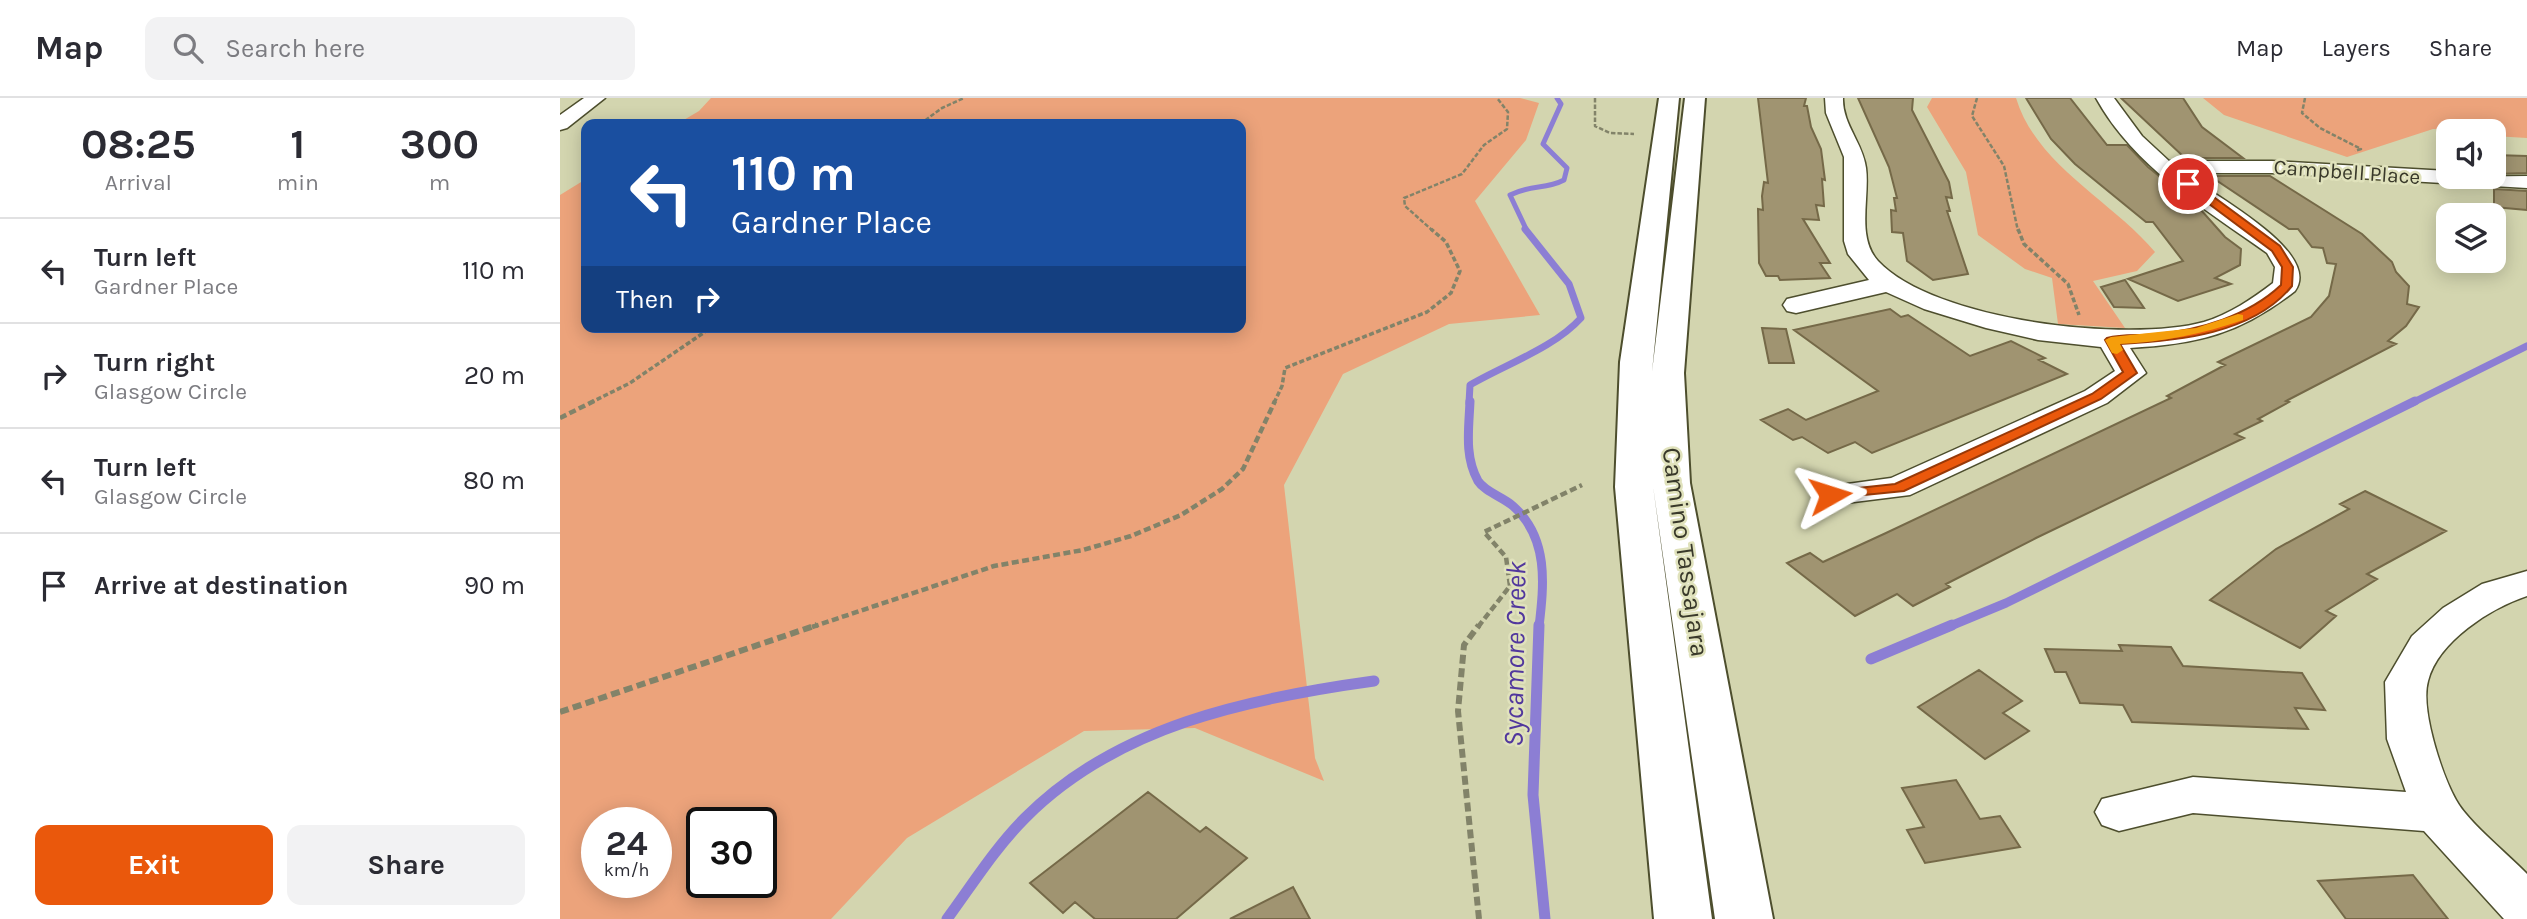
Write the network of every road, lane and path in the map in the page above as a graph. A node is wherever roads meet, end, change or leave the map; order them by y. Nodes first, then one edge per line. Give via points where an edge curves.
1 (596, 98) edge
2 (964, 98) edge
3 (1497, 98) edge
4 (1595, 98) edge
5 (1669, 98) edge
6 (1695, 98) edge
7 (1835, 98) edge
8 (1977, 98) edge
9 (2105, 98) edge
10 (2305, 98) edge
11 (927, 119) edge
12 (560, 124) edge
13 (1634, 134) dead end
14 (2341, 158) joint
15 (2166, 167) junction
16 (2313, 169) junction
17 (2527, 182) edge
18 (1890, 283) junction
19 (1796, 305) dead end
20 (703, 333) edge
21 (2099, 340) junction
22 (560, 418) edge
23 (1582, 485) dead end
24 (1830, 495) dead end
25 (2527, 583) edge
26 (560, 712) edge
27 (2119, 812) dead end
28 (2437, 813) junction
29 (2527, 908) edge
30 (1479, 919) edge
31 (1684, 919) edge
32 (1744, 919) edge

1 - 12 street
2 - 11 path
3 - 26 path via 1508,112 1507,129 1484,145 1462,174 1404,198 1405,206 1426,219 1457,255 1460,273 1452,294 1411,320 1314,352 1285,368 1282,386 1242,469 1203,503 1131,536 994,566
4 - 13 path via 1595,126 1610,133
5 - 31 main road, Camino Tassajara via 1636,362 1634,487
6 - 32 main road, Camino Tassajara via 1668,373 1671,484
7 - 18 street via 1833,109 1854,155 1858,181 1854,236 1859,254
8 - 21 path via 1972,116 2004,166 2014,220 2024,244 2068,284
9 - 15 street via 2117,123
10 - 14 path via 2302,113 2311,122 2361,149
14 - 16 street
15 - 16 street, Campbell Place
15 - 21 street via 2276,248 2287,267 2286,286 2269,303 2198,331
16 - 17 street, Campbell Place
18 - 19 street
18 - 21 street via 1995,323
20 - 22 path via 630,383
21 - 24 street via 2131,373 2096,397 1898,488
23 - 30 path via 1484,532 1506,557 1510,586 1464,645 1458,711
25 - 28 street via 2496,593 2457,617 2427,646 2406,682 2409,739
27 - 28 street via 2193,795
28 - 29 street

